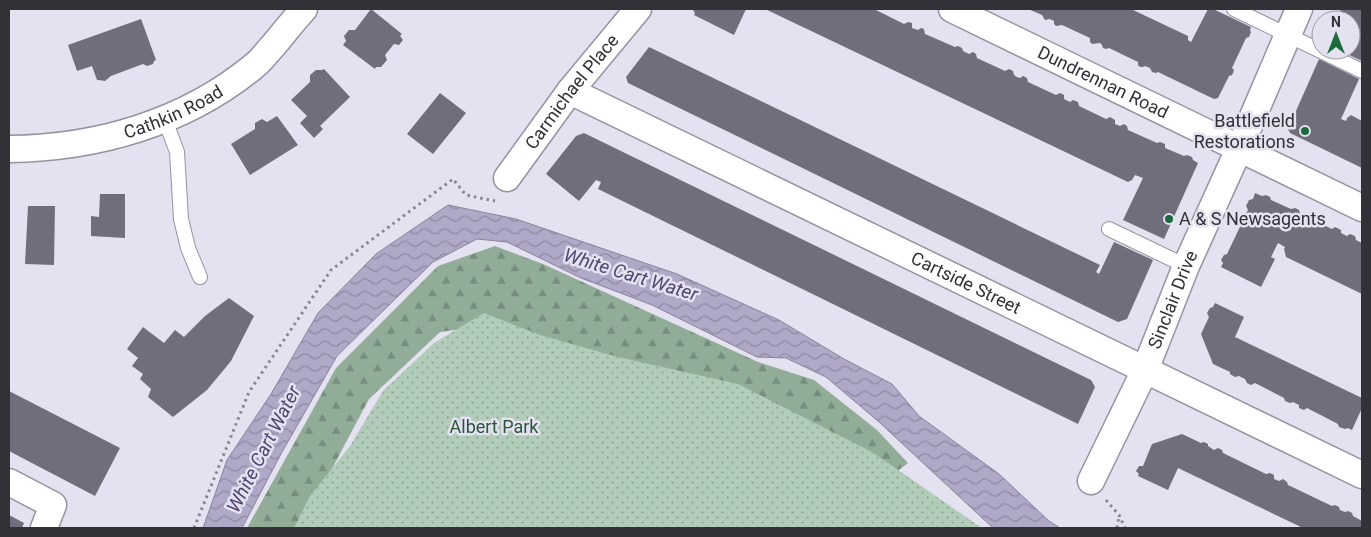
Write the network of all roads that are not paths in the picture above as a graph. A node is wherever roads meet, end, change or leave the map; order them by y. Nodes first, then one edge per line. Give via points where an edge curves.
1 (304, 9) edge
2 (638, 9) edge
3 (952, 9) edge
4 (1234, 9) edge
5 (1299, 9) edge
6 (1288, 34) junction
7 (1362, 71) edge
8 (570, 91) junction
9 (165, 120) junction
10 (1239, 149) junction
11 (9, 150) edge
12 (507, 178) road end
13 (1362, 208) edge
14 (1109, 229) dead end
15 (1186, 266) junction
16 (200, 277) dead end
17 (1145, 370) junction
18 (1362, 475) edge
19 (1091, 481) dead end
20 (9, 482) edge
21 (48, 517) edge

1 - 9 street, Cathkin Road via 256,65 224,89
2 - 8 street, Carmichael Place
3 - 10 street, Dundrennan Road
4 - 6 lane
5 - 6 street, Sinclair Drive
6 - 7 lane
6 - 10 street, Sinclair Drive
8 - 12 street, Carmichael Place
8 - 17 street, Cartside Street
9 - 11 street, Cathkin Road via 116,136
9 - 16 lane via 177,152 181,219
10 - 13 street, Dundrennan Road
10 - 15 street, Sinclair Drive
14 - 15 lane
15 - 17 street, Sinclair Drive
17 - 18 street, Cartside Street
17 - 19 street, Sinclair Drive
20 - 21 street

